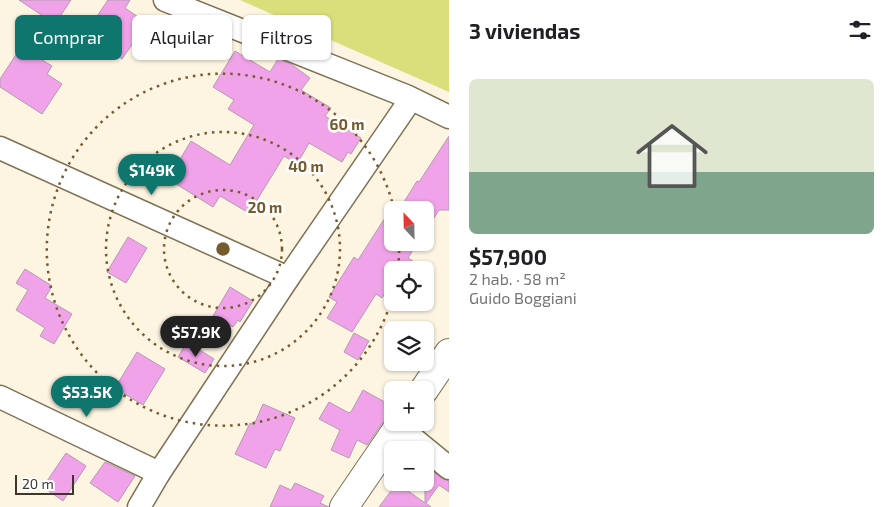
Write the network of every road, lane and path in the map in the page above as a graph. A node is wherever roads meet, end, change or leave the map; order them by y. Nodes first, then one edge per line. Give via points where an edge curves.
1 (166, 0) edge
2 (411, 100) junction
3 (449, 117) edge
4 (0, 148) edge
5 (288, 278) junction
6 (449, 352) edge
7 (430, 381) edge
8 (0, 397) edge
9 (396, 431) edge
10 (407, 431) edge
11 (449, 468) edge
12 (159, 473) junction
13 (139, 507) edge
14 (344, 507) edge

1 - 2 street
2 - 3 street
2 - 5 street
4 - 5 street
5 - 12 street
6 - 7 main road
8 - 12 street
9 - 14 main road
10 - 11 street
12 - 13 street

